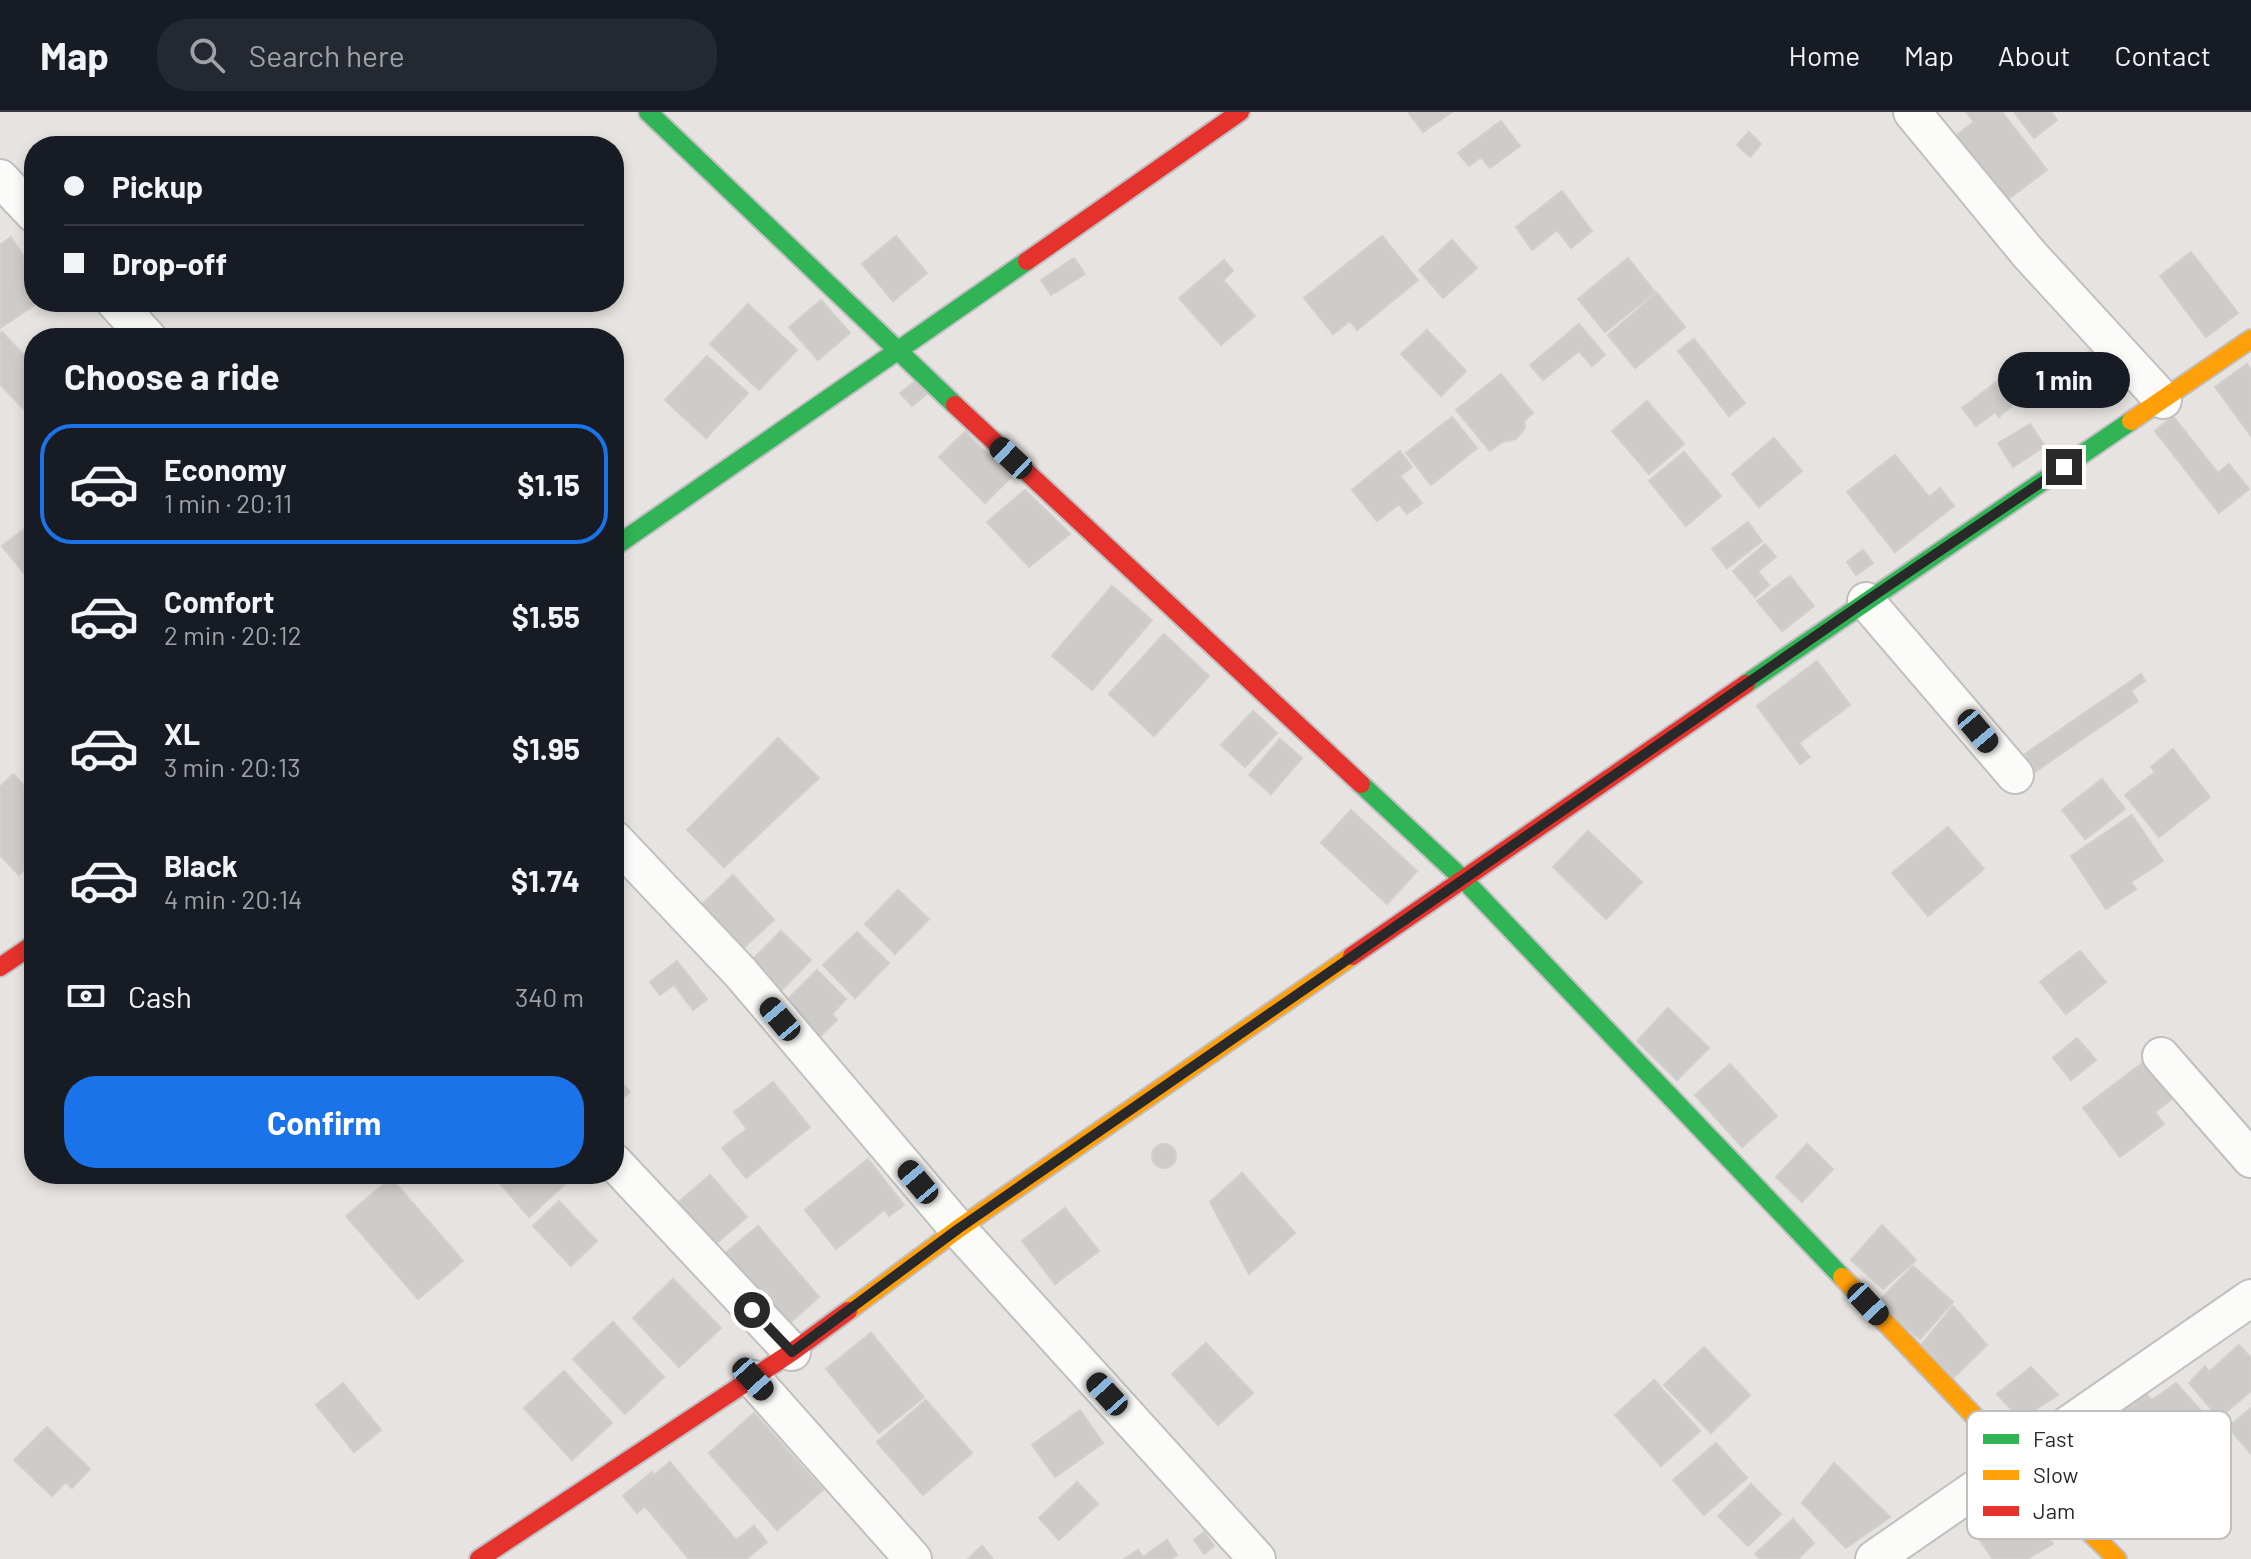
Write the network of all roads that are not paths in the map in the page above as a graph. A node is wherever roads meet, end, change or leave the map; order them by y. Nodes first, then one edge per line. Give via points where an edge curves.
1 (648, 112) edge
2 (1240, 112) edge
3 (1912, 112) edge
4 (0, 178) edge
5 (24, 203) edge
6 (124, 312) edge
7 (139, 328) edge
8 (2251, 339) edge
9 (898, 352) junction
10 (2163, 400) junction
11 (624, 540) edge
12 (1866, 601) junction
13 (2015, 775) dead end
14 (624, 850) edge
15 (1464, 880) junction
16 (2161, 1056) dead end
17 (2251, 1159) edge
18 (624, 1173) edge
19 (958, 1229) junction
20 (2251, 1298) edge
21 (792, 1352) junction
22 (753, 1379) junction
23 (1969, 1411) edge
24 (2089, 1411) edge
25 (1967, 1495) edge
26 (2097, 1539) edge
27 (479, 1559) edge
28 (913, 1559) edge
29 (1257, 1559) edge
30 (1874, 1559) edge
31 (2117, 1559) edge

1 - 9 street
2 - 9 street
3 - 10 street via 2029,254
4 - 5 street
6 - 7 street
8 - 10 street
9 - 11 street
9 - 15 street
10 - 12 street
12 - 13 street
12 - 15 street
14 - 19 street via 740,972
15 - 19 street
15 - 23 street
16 - 17 street
18 - 21 street
19 - 21 street
19 - 29 street
20 - 24 street
21 - 22 street
22 - 27 street
22 - 28 street
25 - 30 street
26 - 31 street

